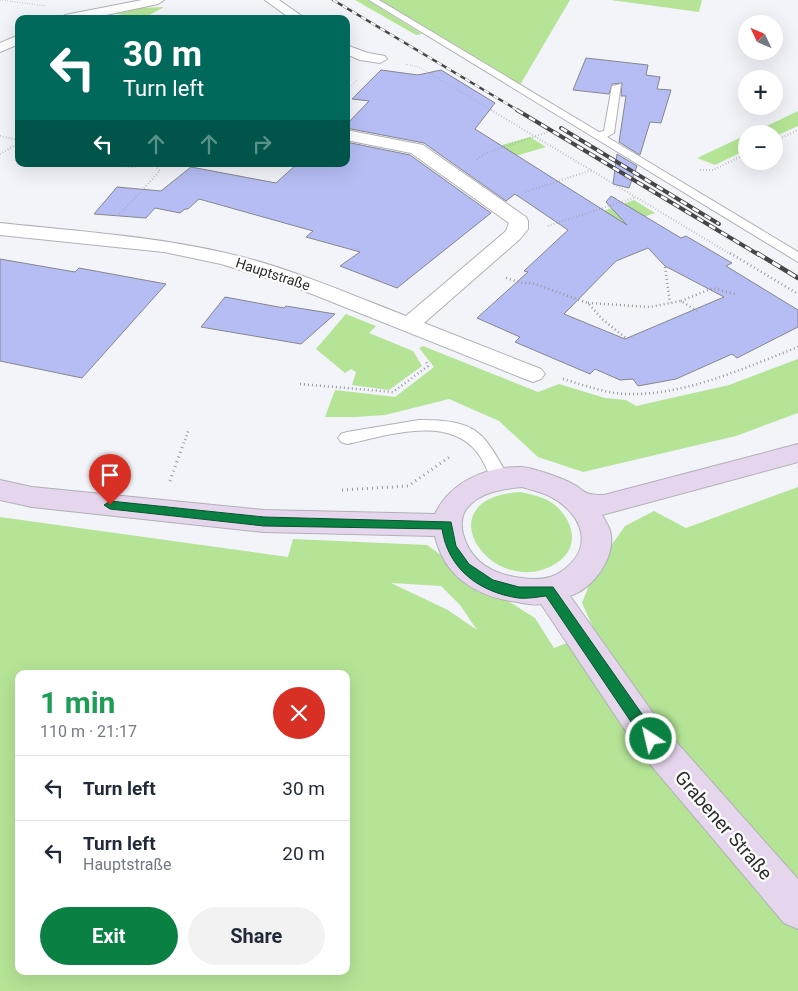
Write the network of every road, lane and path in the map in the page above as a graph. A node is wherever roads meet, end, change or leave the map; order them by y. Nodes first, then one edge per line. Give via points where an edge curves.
1 (0, 0) edge
2 (158, 0) edge
3 (271, 0) edge
4 (373, 0) edge
5 (283, 8) junction
6 (264, 14) dead end
7 (68, 15) edge
8 (90, 15) edge
9 (294, 15) edge
10 (15, 40) edge
11 (0, 48) edge
12 (350, 51) edge
13 (380, 59) dead end
14 (419, 67) dead end
15 (617, 86) dead end
16 (798, 130) edge
17 (0, 136) edge
18 (350, 136) edge
19 (534, 136) junction
20 (598, 136) junction
21 (783, 137) edge
22 (15, 140) edge
23 (15, 144) edge
24 (0, 154) edge
25 (738, 158) edge
26 (156, 167) edge
27 (592, 170) junction
28 (452, 173) junction
29 (666, 176) junction
30 (636, 197) junction
31 (494, 202) junction
32 (520, 224) junction
33 (0, 229) edge
34 (96, 239) junction
35 (798, 258) edge
36 (665, 266) dead end
37 (477, 267) junction
38 (735, 294) dead end
39 (798, 294) edge
40 (681, 301) junction
41 (588, 303) junction
42 (670, 303) junction
43 (697, 311) dead end
44 (410, 324) junction
45 (627, 339) dead end
46 (798, 347) edge
47 (423, 358) dead end
48 (533, 374) joint
49 (300, 384) dead end
50 (189, 429) dead end
51 (347, 438) dead end
52 (482, 446) junction
53 (798, 453) edge
54 (500, 478) junction
55 (168, 486) dead end
56 (0, 490) edge
57 (340, 490) dead end
58 (584, 505) junction
59 (447, 525) junction
60 (549, 591) junction
61 (798, 910) edge

1 - 7 path via 66,8
2 - 8 street
3 - 5 street
4 - 20 lane
5 - 6 street
5 - 9 street
10 - 11 street
12 - 13 street
14 - 19 path
15 - 20 lane via 609,133
16 - 21 path
17 - 22 path
18 - 28 street via 417,149
19 - 27 path
19 - 28 path via 486,153
20 - 29 lane
23 - 24 path
25 - 29 path via 714,170 684,170
26 - 34 path via 160,171
27 - 30 path
27 - 31 path
28 - 31 street
29 - 35 lane
30 - 32 path via 550,226
30 - 39 path
31 - 32 street
32 - 37 street via 513,235
33 - 34 street, Hauptstraße
34 - 44 street, Hauptstraße via 164,246 226,259 299,282
36 - 42 path
37 - 41 path
37 - 44 street
38 - 40 path via 713,288
40 - 42 path
40 - 43 path
41 - 42 path via 630,308
41 - 45 path
44 - 48 street, Hauptstraße
46 - 48 path via 692,383 641,394 600,390
47 - 49 path via 428,366 393,392
50 - 55 path
51 - 52 lane via 418,426 446,426 463,431
52 - 54 lane
52 - 57 path via 450,457 408,486
53 - 58 street via 604,505
54 - 58 street via 546,481 567,491
54 - 59 street via 463,494 452,508
56 - 59 street via 32,497 264,521
58 - 60 street via 595,525 598,545 590,566 574,582
59 - 60 street via 450,547 465,568 489,584 519,593
60 - 61 street, Grabener Straße via 651,739

